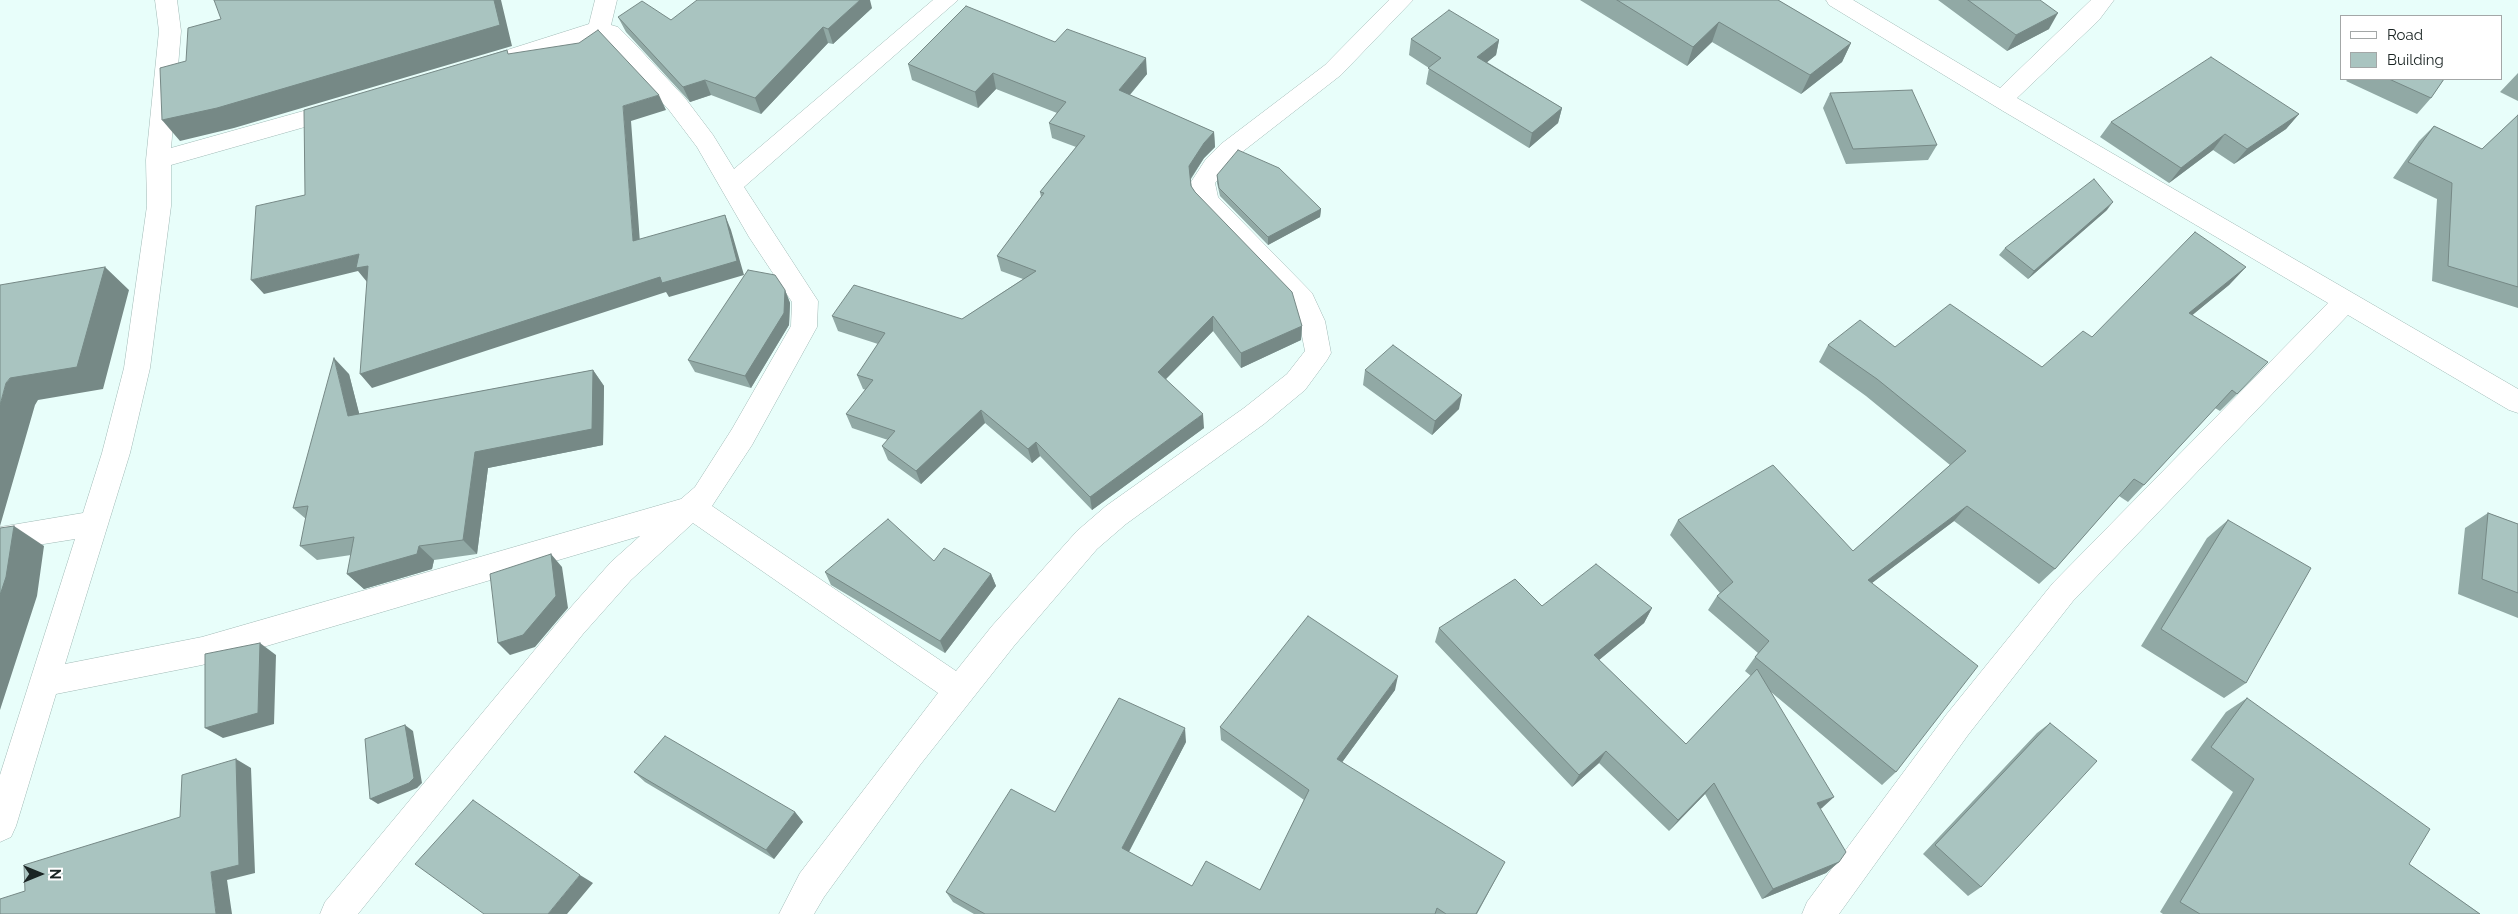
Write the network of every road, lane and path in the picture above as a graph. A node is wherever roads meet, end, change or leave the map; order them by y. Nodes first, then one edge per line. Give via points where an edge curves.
1 (166, 0) edge
2 (606, 0) edge
3 (947, 0) edge
4 (1402, 0) edge
5 (1837, 0) edge
6 (2103, 0) edge
7 (599, 29) junction
8 (468, 70) edge
9 (2002, 99) junction
10 (355, 104) edge
11 (158, 160) junction
12 (732, 184) junction
13 (2347, 300) junction
14 (2518, 402) edge
15 (693, 508) junction
16 (94, 523) junction
17 (0, 539) edge
18 (45, 682) junction
19 (959, 690) junction
20 (0, 826) edge
21 (337, 914) edge
22 (796, 914) edge
23 (1819, 914) edge

1 - 11 street via 170,31
2 - 7 street
3 - 12 street
4 - 19 street via 1333,70 1229,150 1203,182 1206,200 1303,300 1312,320 1318,353 1296,382 1254,416 1116,515 1087,540
5 - 9 street
6 - 9 street
7 - 8 street
7 - 12 street via 610,32 677,104
9 - 13 street
10 - 11 street
11 - 16 street via 159,206 144,327 127,412
12 - 15 street via 805,301 804,327 742,436 705,495
13 - 14 street
13 - 23 street via 2062,592 1957,725
15 - 18 street via 202,651
15 - 19 street
15 - 21 street via 664,530 621,571 572,625
16 - 17 street
16 - 18 street
18 - 20 street
19 - 22 street via 812,885

